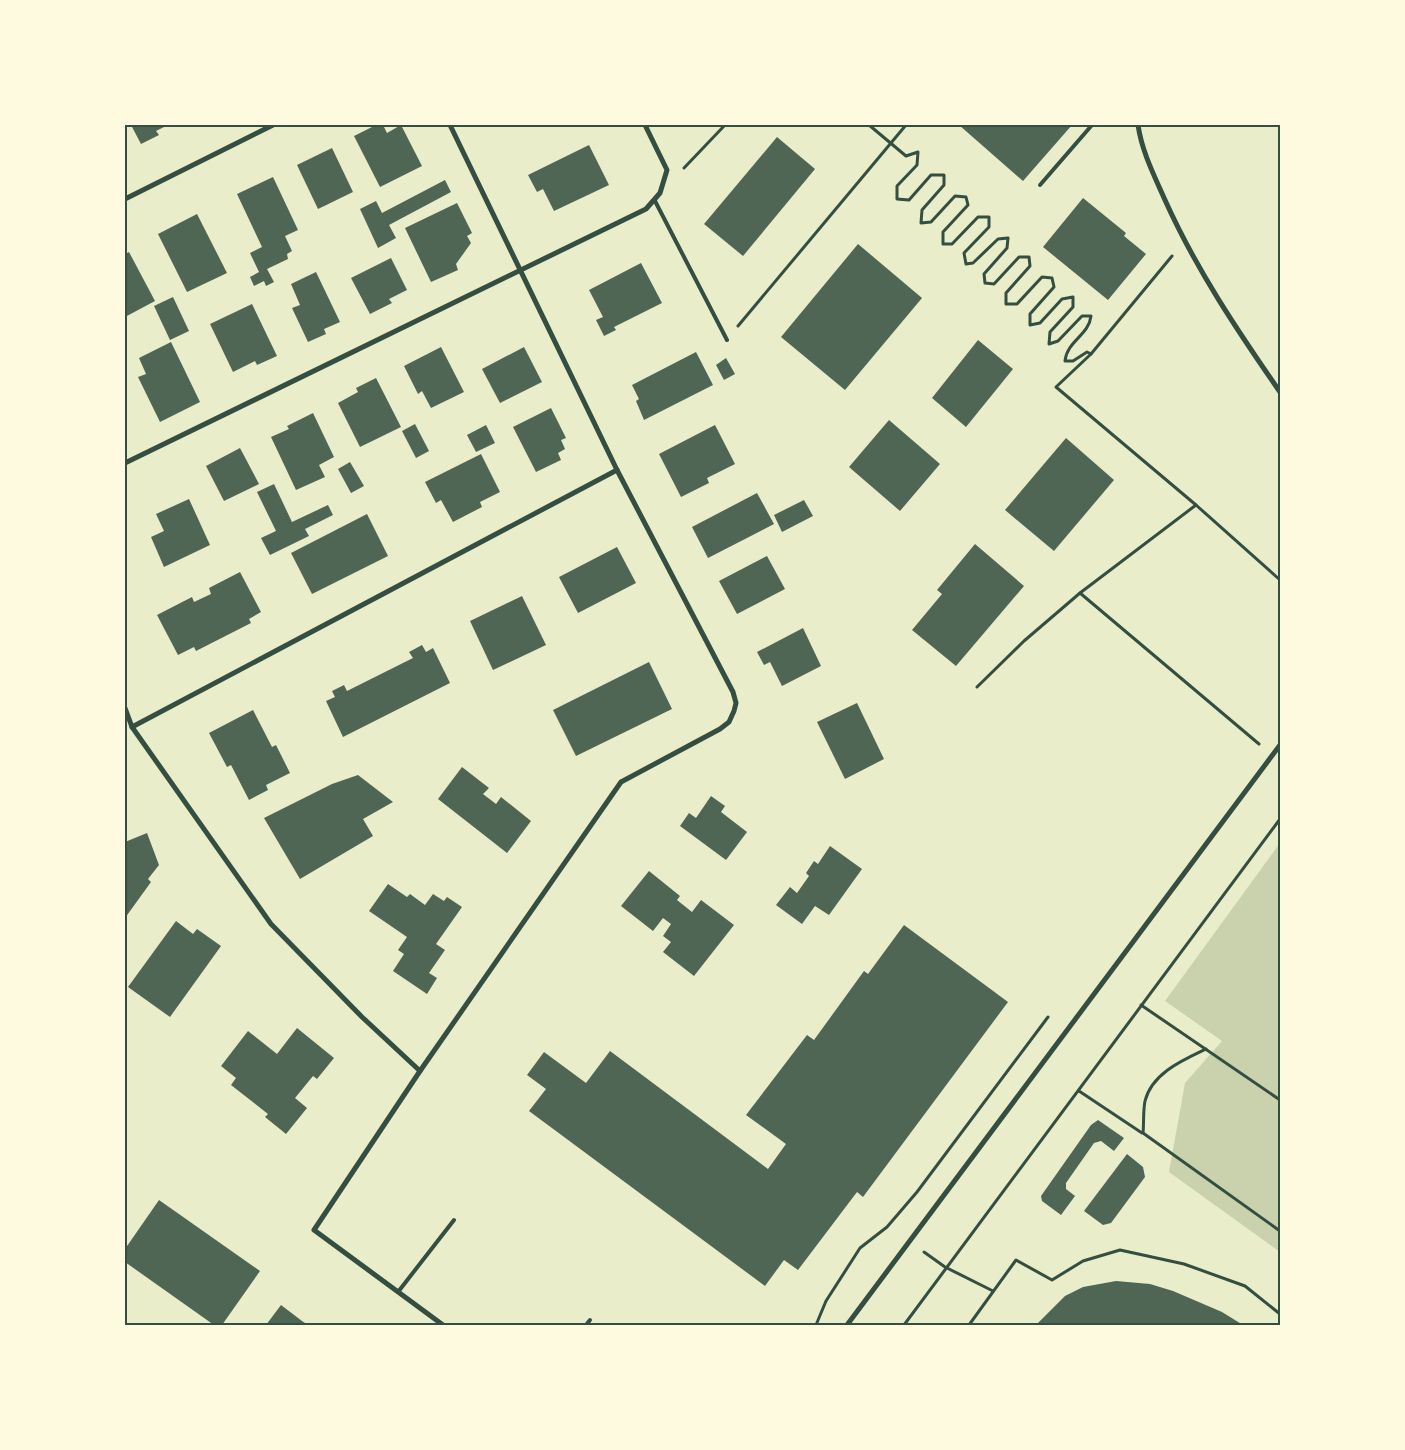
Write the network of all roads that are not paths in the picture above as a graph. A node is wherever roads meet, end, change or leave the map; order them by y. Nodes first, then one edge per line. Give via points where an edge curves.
1 (274, 125) edge
2 (450, 125) edge
3 (645, 125) edge
4 (1092, 125) edge
5 (1138, 125) edge
6 (1040, 186) dead end
7 (125, 199) edge
8 (655, 200) junction
9 (520, 271) junction
10 (727, 340) road end
11 (1280, 392) edge
12 (125, 463) edge
13 (617, 470) junction
14 (125, 708) edge
15 (132, 727) junction
16 (1280, 745) edge
17 (420, 1071) junction
18 (454, 1220) dead end
19 (398, 1292) junction
20 (590, 1320) dead end
21 (443, 1325) edge
22 (586, 1325) edge
23 (848, 1325) edge

1 - 7 street
2 - 9 street
3 - 8 street via 667,170
4 - 6 lane
5 - 11 street via 1142,147 1184,242 1218,300
8 - 9 street via 646,209
8 - 10 lane
9 - 12 street
9 - 13 street
13 - 15 street
13 - 17 street via 733,692 734,711 729,722 720,729 621,782
14 - 15 street
15 - 17 street via 271,924
16 - 23 street
17 - 19 street via 314,1230
18 - 19 lane
19 - 21 street
20 - 22 lane

